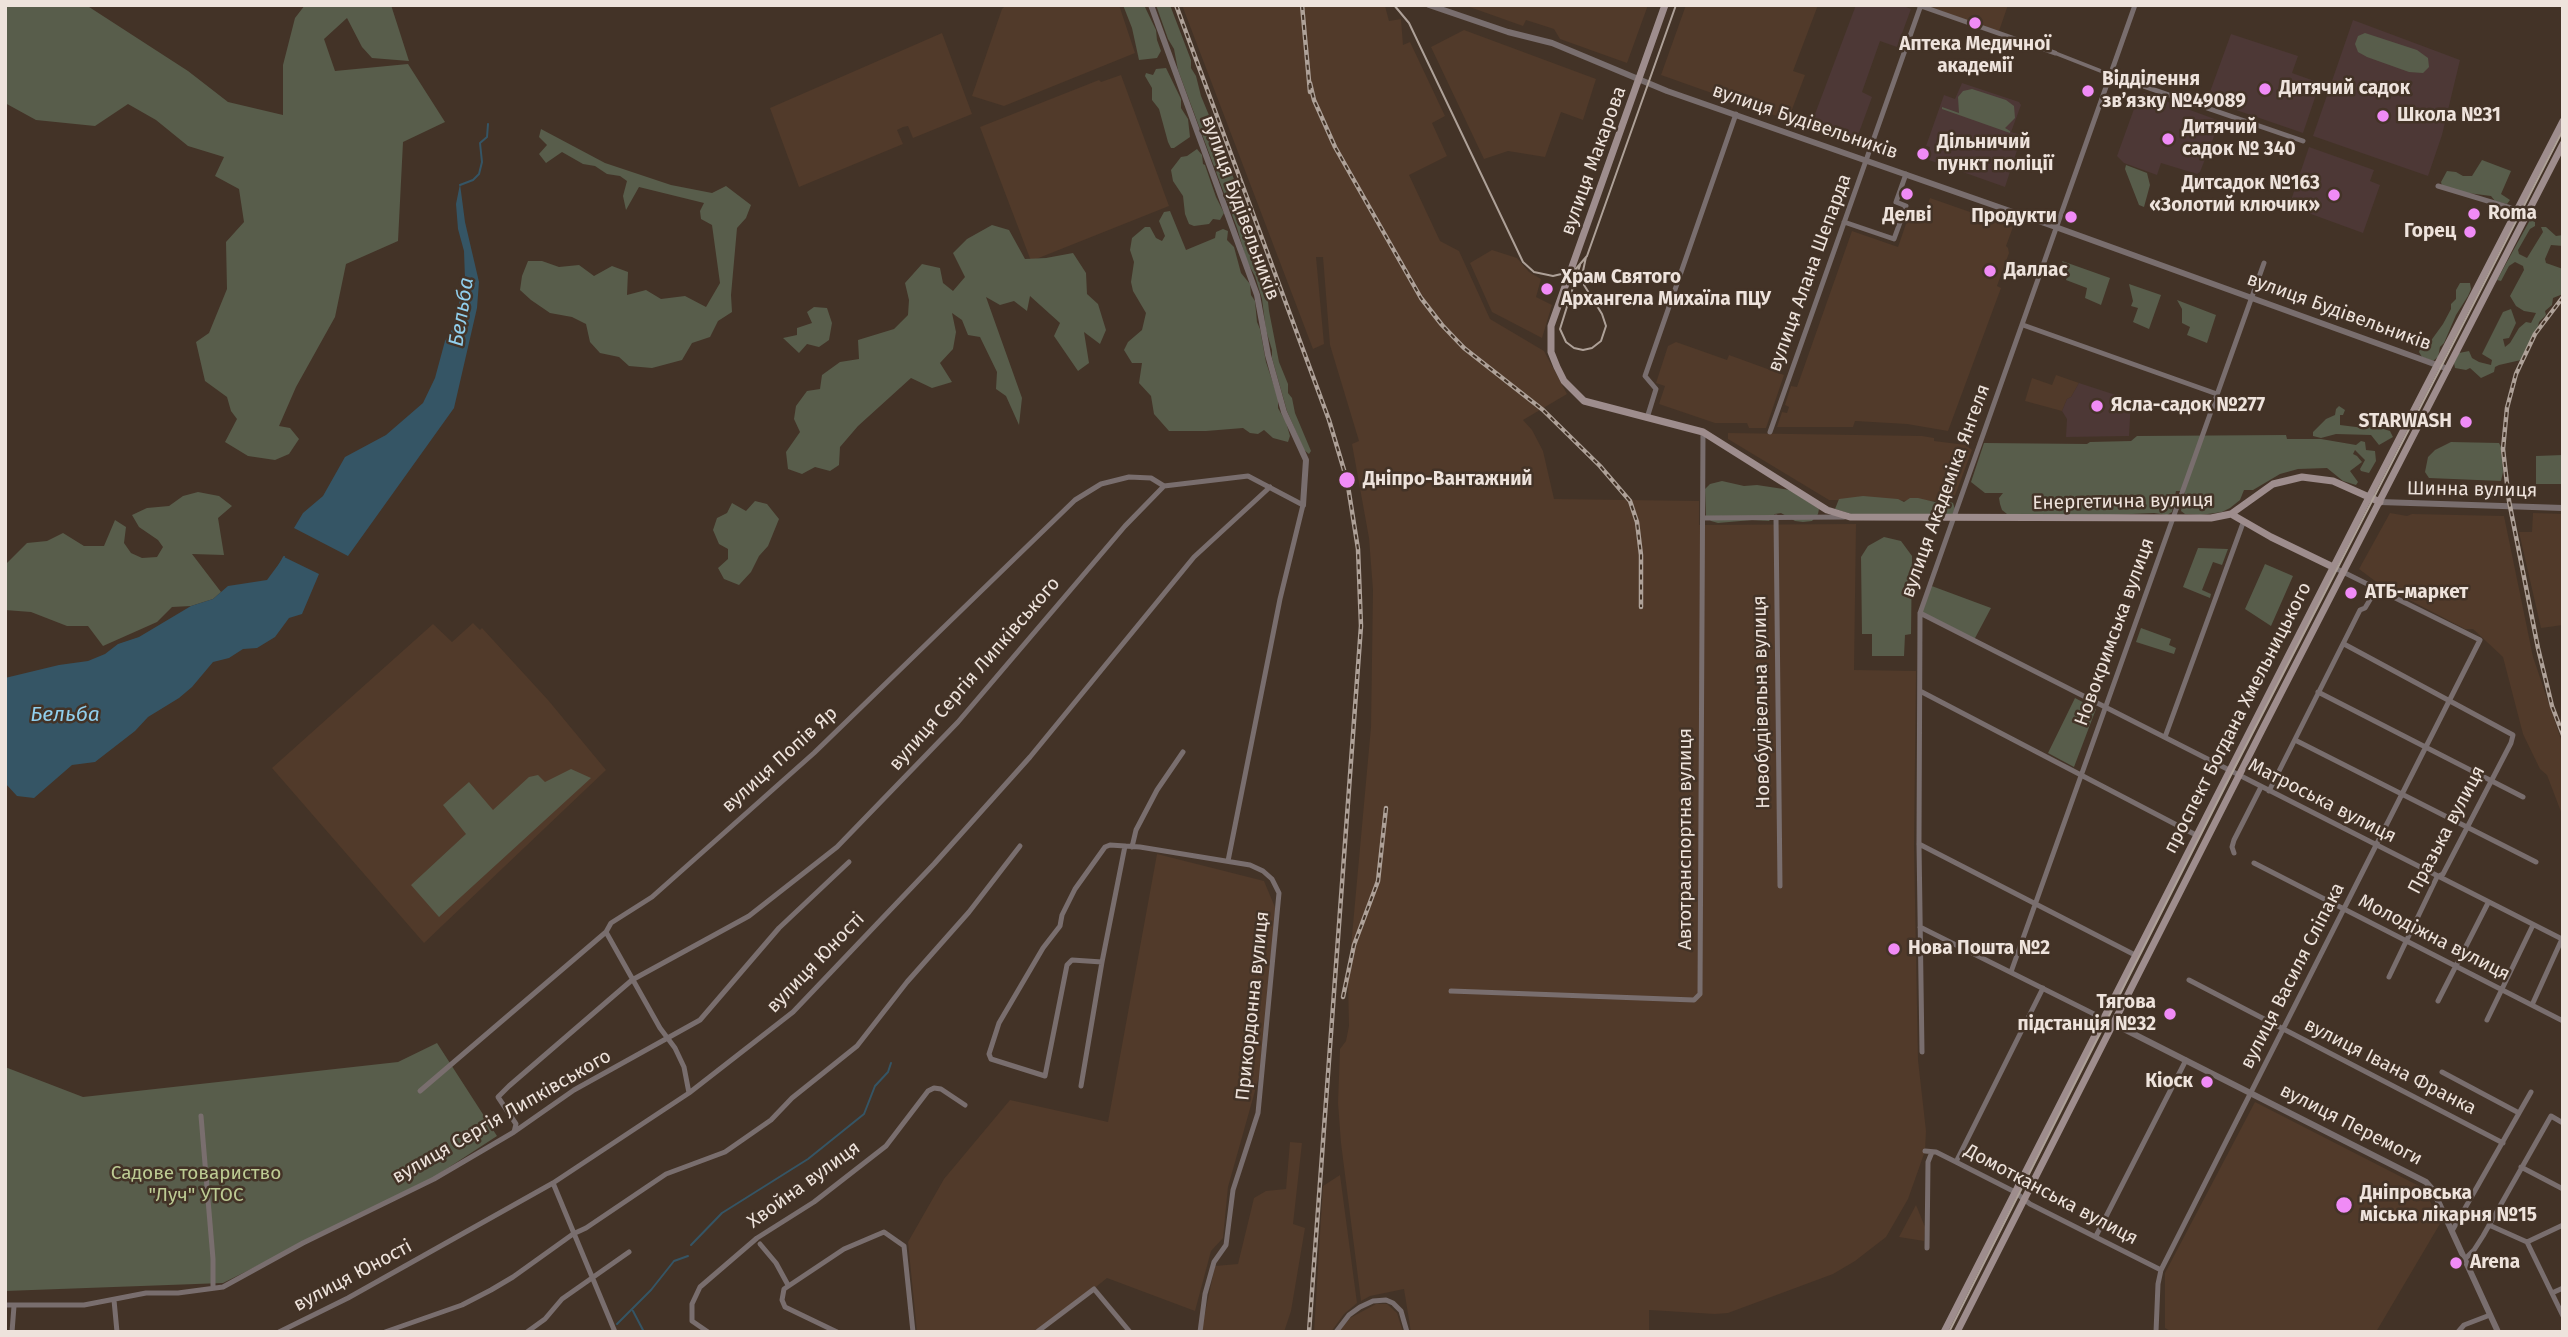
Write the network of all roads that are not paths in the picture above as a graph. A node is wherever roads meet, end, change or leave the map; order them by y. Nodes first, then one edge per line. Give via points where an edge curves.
1 (1151, 5) edge
2 (1429, 5) edge
3 (1665, 5) edge
4 (2135, 5) edge
5 (1920, 6) edge
6 (2055, 53) joint
7 (2111, 75) junction
8 (1640, 79) junction
9 (1736, 114) junction
10 (2563, 121) edge
11 (2303, 141) dead end
12 (2563, 144) edge
13 (1866, 160) junction
14 (1906, 174) junction
15 (2438, 186) dead end
16 (2517, 211) junction
17 (2527, 215) junction
18 (1844, 222) junction
19 (2056, 227) junction
20 (2264, 262) dead end
21 (2252, 297) junction
22 (2022, 325) junction
23 (1551, 326) joint
24 (2438, 364) junction
25 (2448, 369) junction
26 (2217, 394) junction
27 (1647, 418) junction
28 (1703, 432) junction
29 (1770, 432) dead end
30 (1164, 486) junction
31 (1270, 487) junction
32 (2368, 498) junction
33 (2380, 502) junction
34 (1303, 505) junction
35 (2563, 508) edge
36 (2231, 514) junction
37 (1776, 517) junction
38 (1850, 517) junction
39 (1703, 518) junction
40 (1953, 519) junction
41 (2172, 519) junction
42 (2243, 523) junction
43 (2333, 568) junction
44 (2343, 572) junction
45 (2377, 588) junction
46 (1920, 613) junction
47 (2344, 644) junction
48 (1920, 691) junction
49 (2318, 692) junction
50 (2449, 700) junction
51 (2105, 706) junction
52 (2165, 737) junction
53 (2295, 740) junction
54 (2425, 746) junction
55 (1183, 752) dead end
56 (2229, 771) junction
57 (2081, 774) junction
58 (2238, 776) junction
59 (2491, 780) junction
60 (2260, 786) junction
61 (2269, 791) junction
62 (2402, 793) junction
63 (2523, 797) dead end
64 (2467, 827) junction
65 (2196, 835) junction
66 (1919, 844) junction
67 (2376, 844) junction
68 (1020, 846) dead end
69 (1128, 846) junction
70 (2234, 853) dead end
71 (1228, 861) junction
72 (849, 862) dead end
73 (2536, 862) dead end
74 (2254, 863) dead end
75 (2437, 877) junction
76 (1780, 886) dead end
77 (2035, 903) junction
78 (2488, 903) junction
79 (2344, 911) junction
80 (2533, 925) junction
81 (1920, 927) junction
82 (606, 932) junction
83 (2561, 939) edge
84 (2407, 943) junction
85 (2135, 955) junction
86 (1102, 962) junction
87 (2457, 967) junction
88 (2011, 972) junction
89 (2389, 977) dead end
90 (632, 980) junction
91 (2189, 980) dead end
92 (2043, 988) junction
93 (2503, 990) junction
94 (1451, 991) dead end
95 (2438, 1001) dead end
96 (2532, 1005) junction
97 (2103, 1019) junction
98 (2487, 1020) dead end
99 (2563, 1021) edge
100 (2112, 1023) junction
101 (2284, 1029) junction
102 (666, 1039) junction
103 (1922, 1052) dead end
104 (2186, 1060) junction
105 (2442, 1072) dead end
106 (1081, 1086) dead end
107 (420, 1091) dead end
108 (2252, 1092) junction
109 (2531, 1092) dead end
110 (689, 1093) junction
111 (965, 1105) dead end
112 (2519, 1113) junction
113 (201, 1116) dead end
114 (2563, 1123) edge
115 (514, 1132) junction
116 (2503, 1143) junction
117 (1956, 1163) junction
118 (2521, 1167) junction
119 (553, 1183) junction
120 (2563, 1189) edge
121 (2015, 1192) junction
122 (2023, 1199) junction
123 (2489, 1225) junction
124 (2563, 1225) edge
125 (2452, 1231) junction
126 (573, 1234) junction
127 (2096, 1236) junction
128 (2527, 1242) junction
129 (760, 1244) dead end
130 (1927, 1248) dead end
131 (629, 1252) dead end
132 (2465, 1260) junction
133 (2161, 1270) junction
134 (592, 1278) junction
135 (788, 1284) junction
136 (213, 1287) junction
137 (2563, 1288) edge
138 (2552, 1293) junction
139 (114, 1300) junction
140 (5, 1305) edge
141 (14, 1306) junction
142 (2490, 1315) junction
143 (2563, 1316) edge
144 (12, 1332) edge
145 (117, 1332) edge
146 (279, 1332) edge
147 (385, 1332) edge
148 (527, 1332) edge
149 (615, 1332) edge
150 (708, 1332) edge
151 (837, 1332) edge
152 (913, 1332) edge
153 (1037, 1332) edge
154 (1130, 1332) edge
155 (1200, 1332) edge
156 (1336, 1332) edge
157 (1408, 1332) edge
158 (1944, 1332) edge
159 (1957, 1332) edge
160 (2156, 1332) edge
161 (2458, 1332) edge
162 (2498, 1332) edge

1 - 34 street, вулиця Будівельників via 1257,295 1284,412 1306,460
2 - 8 street, вулиця Будівельників via 1552,43
3 - 8 main road, вулиця Макарова
4 - 7 street, вулиця Академіка Янгеля
5 - 6 street
5 - 13 street, вулиця Алана Шепарда
6 - 7 street
7 - 11 street
7 - 19 street, вулиця Академіка Янгеля
8 - 9 street, вулиця Будівельників
8 - 23 main road, вулиця Макарова
9 - 13 street, вулиця Будівельників
9 - 27 street via 1645,376 1656,389
10 - 16 main road, проспект Богдана Хмельницького
12 - 17 main road, проспект Богдана Хмельницького
13 - 14 street, вулиця Будівельників
13 - 18 street, вулиця Алана Шепарда
14 - 18 street via 1896,202 1906,206 1894,239
14 - 19 street, вулиця Будівельників
15 - 16 street
16 - 17 street
16 - 24 main road, проспект Богдана Хмельницького
17 - 25 main road, проспект Богдана Хмельницького
18 - 29 street, вулиця Алана Шепарда
19 - 21 street, вулиця Будівельників
19 - 22 street, вулиця Академіка Янгеля
20 - 21 street, Новокримська вулиця
21 - 24 street, вулиця Будівельників
21 - 26 street, Новокримська вулиця
22 - 26 street
22 - 40 street, вулиця Академіка Янгеля
23 - 27 main road, Енергетична вулиця via 1551,352 1575,394 1584,401
24 - 25 street, вулиця Будівельників
24 - 32 main road, проспект Богдана Хмельницького
25 - 33 main road, проспект Богдана Хмельницького
26 - 41 street, Новокримська вулиця
27 - 28 main road, Енергетична вулиця
28 - 38 main road, Енергетична вулиця via 1827,510
28 - 39 street, Автотранспортна вулиця
30 - 31 street via 1248,476
30 - 82 street, вулиця Попів Яр via 1151,478 1129,477 1101,484 1074,500 814,753 652,897 611,923
30 - 90 street, вулиця Сергія Липківського via 958,722 837,847 748,916
31 - 34 street
31 - 110 street, вулиця Юності via 1194,557 1030,757 793,1012
32 - 33 main road, Енергетична вулиця
32 - 36 main road, Енергетична вулиця via 2333,481 2294,478 2273,484
32 - 43 main road, проспект Богдана Хмельницького
33 - 35 street, Шинна вулиця
33 - 44 main road, проспект Богдана Хмельницького
34 - 71 street
36 - 41 main road, Енергетична вулиця
36 - 42 main road
37 - 38 street, Енергетична вулиця
37 - 39 street, Енергетична вулиця
37 - 76 street, Новобудівельна вулиця
38 - 40 main road, Енергетична вулиця
39 - 94 street, Автотранспортна вулиця via 1698,998
40 - 41 main road, Енергетична вулиця
40 - 46 street, вулиця Академіка Янгеля
41 - 51 street, Новокримська вулиця
42 - 43 main road
42 - 52 street
43 - 44 street
43 - 56 main road, проспект Богдана Хмельницького
44 - 45 street
44 - 58 main road, проспект Богдана Хмельницького
45 - 47 street
45 - 50 street, вулиця Василя Сліпака via 2480,640
46 - 48 street, вулиця Академіка Янгеля
46 - 51 street, Матроська вулиця
47 - 49 street
47 - 50 street
48 - 57 street
48 - 66 street, вулиця Академіка Янгеля
49 - 53 street
49 - 54 street
50 - 54 street, вулиця Василя Сліпака
50 - 59 street, Празька вулиця via 2513,735
51 - 52 street, Матроська вулиця
51 - 57 street, Новокримська вулиця
52 - 56 street, Матроська вулиця
53 - 61 street
53 - 62 street
54 - 59 street
54 - 62 street, вулиця Василя Сліпака
55 - 69 street
56 - 58 street, Матроська вулиця
56 - 65 main road, проспект Богдана Хмельницького
57 - 65 street
57 - 77 street, Новокримська вулиця
58 - 60 street, Матроська вулиця
58 - 100 main road, проспект Богдана Хмельницького
59 - 63 street
59 - 64 street, Празька вулиця
60 - 61 street, Матроська вулиця
60 - 70 street via 2234,840
61 - 67 street, Матроська вулиця
62 - 64 street
62 - 67 street, вулиця Василя Сліпака
64 - 73 street
64 - 75 street, Празька вулиця via 2443,874
65 - 85 main road, проспект Богдана Хмельницького
66 - 77 street
66 - 81 street, вулиця Академіка Янгеля
67 - 75 street, Матроська вулиця
67 - 79 street, вулиця Василя Сліпака
68 - 126 street via 857,1046 744,1140 666,1174
69 - 71 street, Прикордонна вулиця
69 - 86 street
69 - 86 street via 1105,847 1074,889 1060,926 999,1023 991,1059 1045,1076 1068,965 1072,960
71 - 155 street, Прикордонна вулиця via 1263,871 1279,893 1258,1113 1233,1190 1226,1245 1214,1262 1205,1294
72 - 102 street, вулиця Сергія Липківського via 779,928 700,1020
74 - 79 street, Молодіжна вулиця
75 - 78 street, Матроська вулиця
75 - 84 street, Празька вулиця
77 - 85 street
77 - 88 street, Новокримська вулиця
78 - 80 street, Матроська вулиця
78 - 87 street
79 - 84 street, Молодіжна вулиця
79 - 101 street, вулиця Василя Сліпака
80 - 83 street, Матроська вулиця
80 - 93 street
81 - 88 street
81 - 103 street, вулиця Академіка Янгеля
82 - 90 street
82 - 107 street, вулиця Попів Яр
83 - 96 street
84 - 87 street, Молодіжна вулиця
84 - 89 street, Празька вулиця
85 - 97 main road, проспект Богдана Хмельницького
86 - 106 street
87 - 93 street, Молодіжна вулиця
87 - 95 street
88 - 92 street
90 - 102 street
90 - 115 street, вулиця Сергія Липківського via 498,1097 516,1124
91 - 101 street, вулиця Івана Франка
92 - 97 street
92 - 117 street
93 - 96 street, Молодіжна вулиця
93 - 98 street
96 - 99 street, Молодіжна вулиця
97 - 100 street
97 - 121 main road, проспект Богдана Хмельницького
100 - 104 street, вулиця Перемоги
100 - 122 main road, проспект Богдана Хмельницького
101 - 108 street, вулиця Василя Сліпака
101 - 116 street, вулиця Івана Франка
102 - 110 street via 684,1067
102 - 115 street, вулиця Сергія Липківського via 574,1090
104 - 108 street, вулиця Перемоги
104 - 127 street
105 - 112 street
108 - 125 street, вулиця Перемоги via 2418,1176 2433,1190
108 - 133 street, вулиця Василя Сліпака
109 - 112 street
110 - 119 street, вулиця Юності
111 - 150 street, Хвойна вулиця via 941,1089 928,1091 886,1146 814,1202 757,1238 700,1287 692,1304 692,1321
112 - 116 street
113 - 136 street
114 - 118 street via 2551,1116
115 - 136 street, вулиця Сергія Липківського via 223,1287
116 - 125 street
117 - 121 street, Домотканська вулиця
117 - 130 street, Домотканська вулиця via 1928,1152
118 - 120 street
118 - 123 street
119 - 126 street
119 - 146 street, вулиця Юності
121 - 122 street, Домотканська вулиця
121 - 158 main road, проспект Богдана Хмельницького
122 - 127 street, Домотканська вулиця
122 - 159 main road, проспект Богдана Хмельницького
123 - 128 street
123 - 132 street
124 - 128 street
125 - 132 street, вулиця Перемоги
126 - 134 street
126 - 147 street via 513,1277 462,1305
127 - 133 street, Домотканська вулиця
128 - 138 street
129 - 135 street
131 - 134 street
132 - 142 street, вулиця Перемоги
133 - 160 street, вулиця Василя Сліпака
134 - 148 street
134 - 149 street
135 - 151 street via 782,1294 785,1307
135 - 152 street via 845,1249 884,1232 904,1246
136 - 139 street, вулиця Сергія Липківського
137 - 138 street
138 - 143 street
139 - 141 street via 56,1307
139 - 145 street
140 - 141 street
141 - 144 street
142 - 161 street
142 - 162 street, вулиця Перемоги
153 - 154 street via 1094,1289
156 - 157 street via 1360,1307 1386,1300 1401,1311

